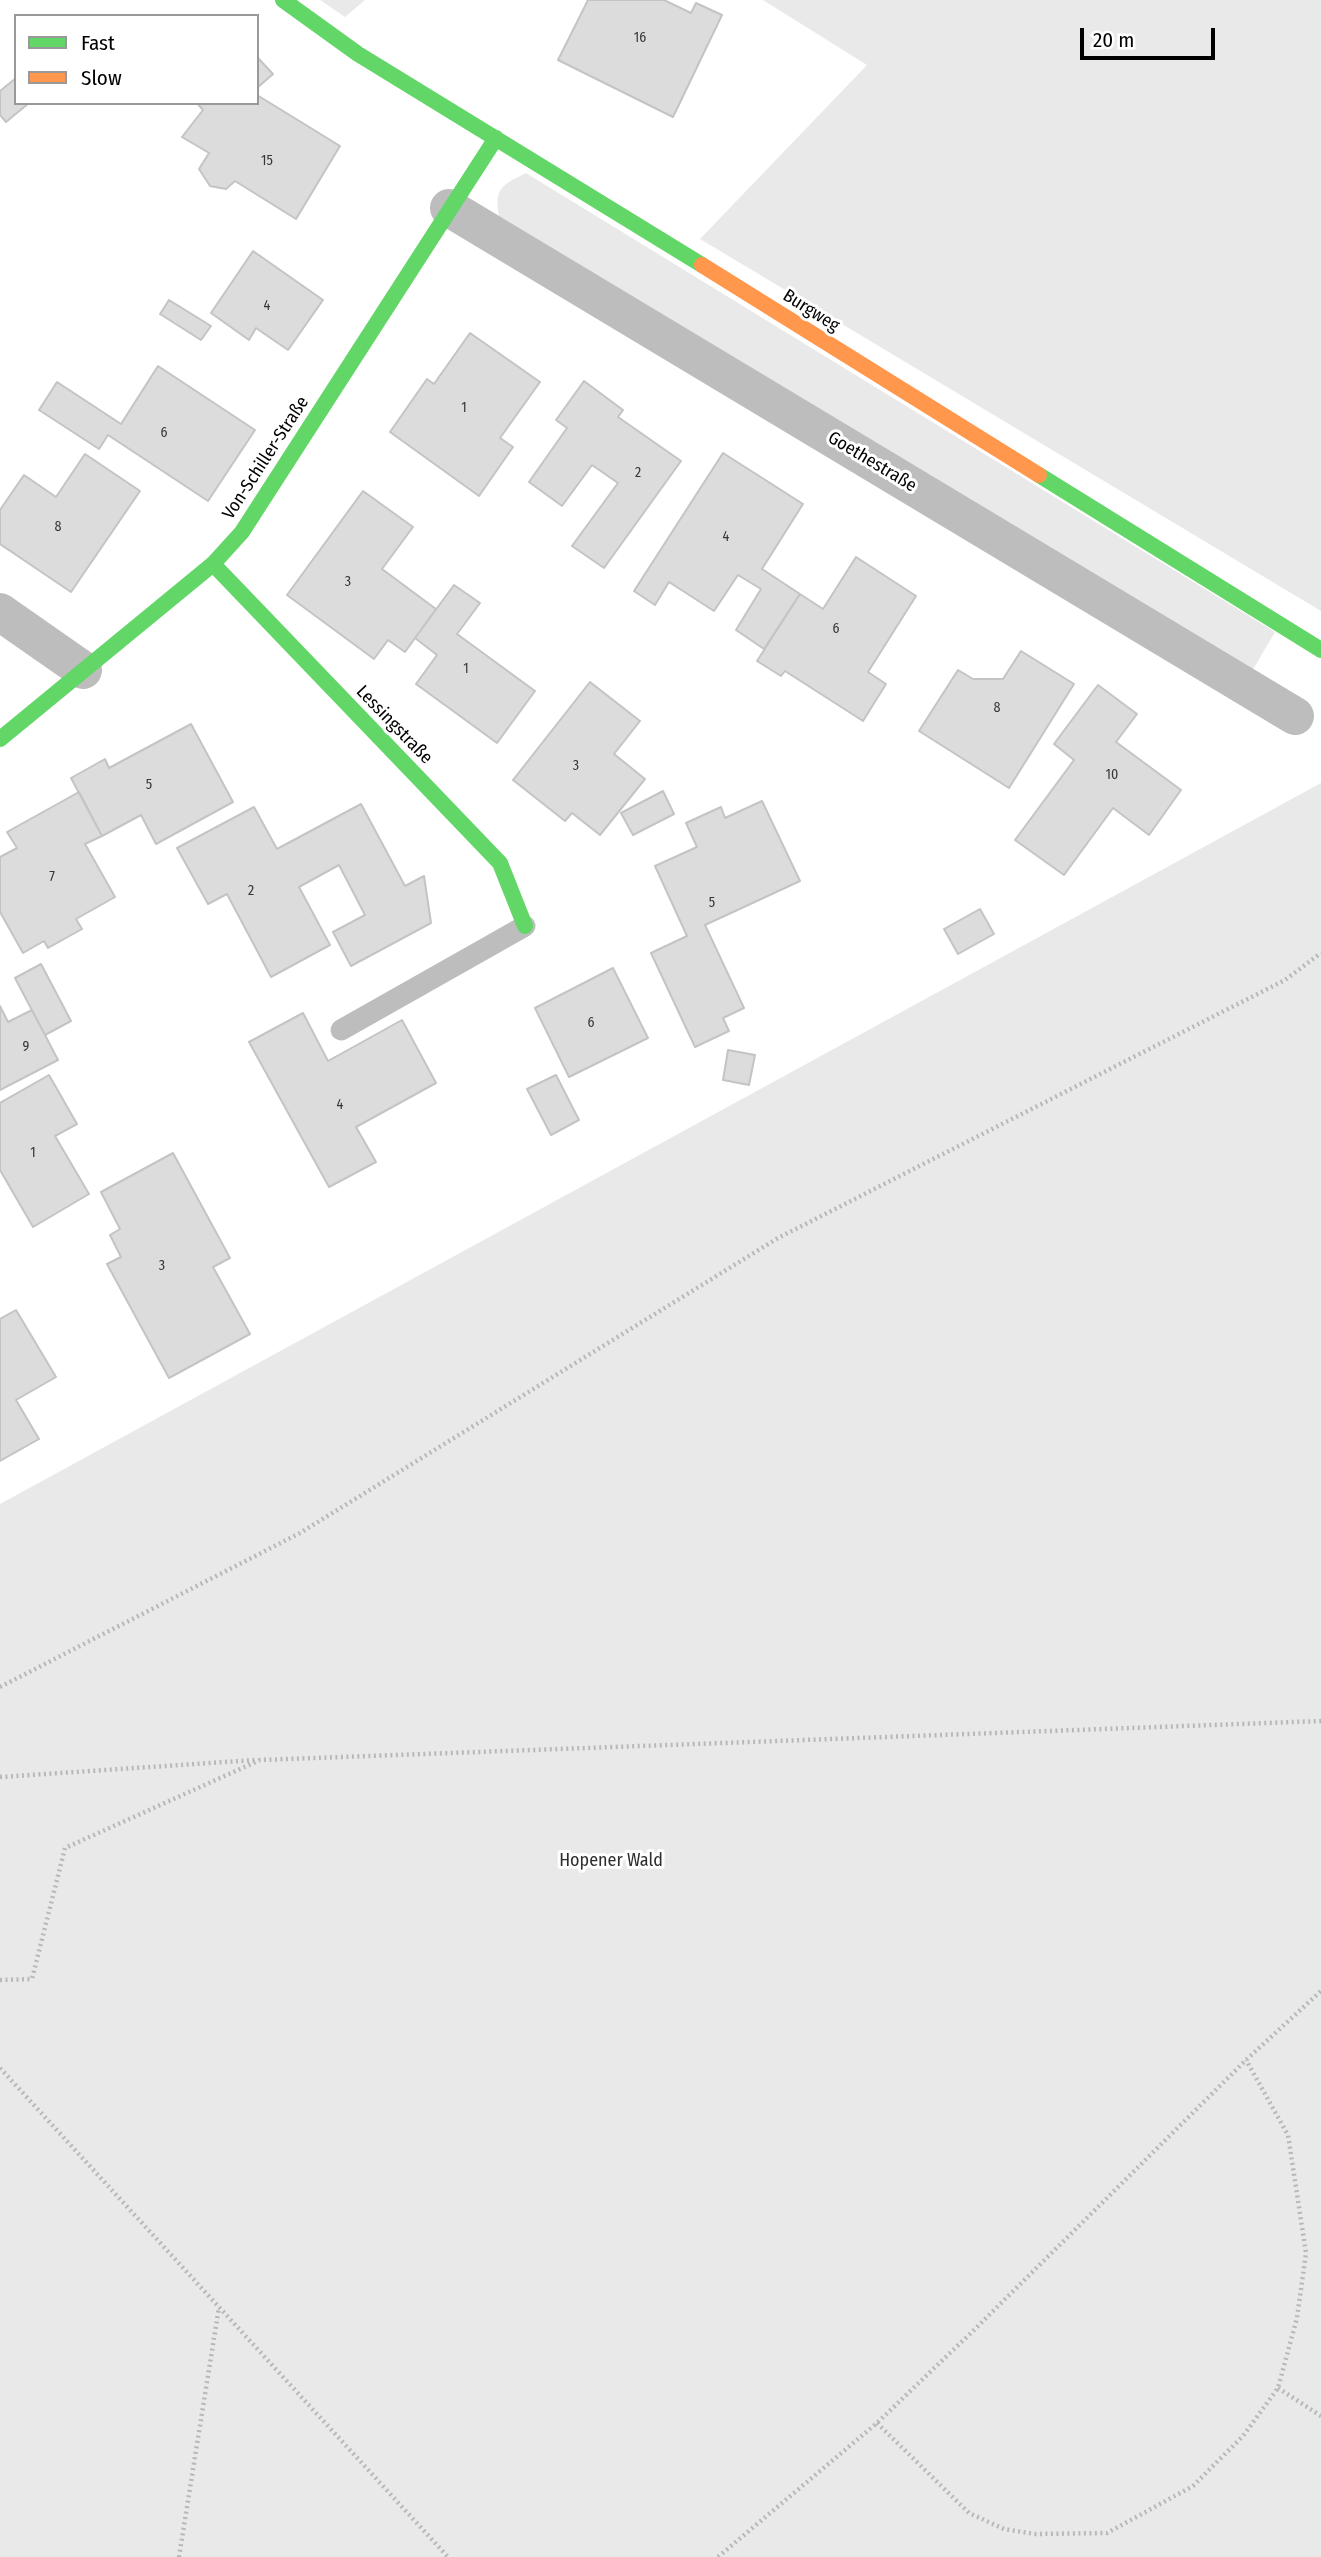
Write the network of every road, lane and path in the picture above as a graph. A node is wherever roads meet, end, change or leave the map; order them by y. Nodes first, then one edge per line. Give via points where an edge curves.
1 (283, 0) edge
2 (496, 138) junction
3 (449, 208) junction
4 (213, 564) junction
5 (0, 612) edge
6 (1321, 650) edge
7 (83, 670) junction
8 (1295, 716) dead end
9 (0, 739) edge
10 (525, 926) joint
11 (1321, 953) edge
12 (341, 1030) dead end
13 (0, 1687) edge
14 (1321, 1721) edge
15 (260, 1760) junction
16 (0, 1777) edge
17 (0, 1980) edge
18 (1321, 1991) edge
19 (1246, 2060) junction
20 (0, 2068) edge
21 (219, 2306) junction
22 (1278, 2388) junction
23 (1321, 2416) edge
24 (877, 2423) junction
25 (179, 2557) edge
26 (448, 2557) edge
27 (718, 2557) edge

1 - 2 street, Burgweg via 358,54
2 - 3 street, Von-Schiller-Straße
2 - 6 street, Burgweg
3 - 4 street, Von-Schiller-Straße via 242,532
3 - 8 street, Goethestraße
4 - 7 street, Von-Schiller-Straße
4 - 10 street, Lessingstraße via 500,863
5 - 7 street
7 - 9 street, Von-Schiller-Straße
10 - 12 lane
11 - 13 path via 1285,981 778,1238 300,1533
14 - 15 path
15 - 16 path
15 - 17 path via 65,1848 32,1979
18 - 19 path
19 - 22 path via 1288,2135 1306,2253 1297,2318
19 - 24 path
20 - 21 path
21 - 25 path
21 - 26 path
22 - 23 path
22 - 24 path via 1243,2436 1192,2486 1107,2533 1035,2534 1004,2529 969,2513
24 - 27 path

